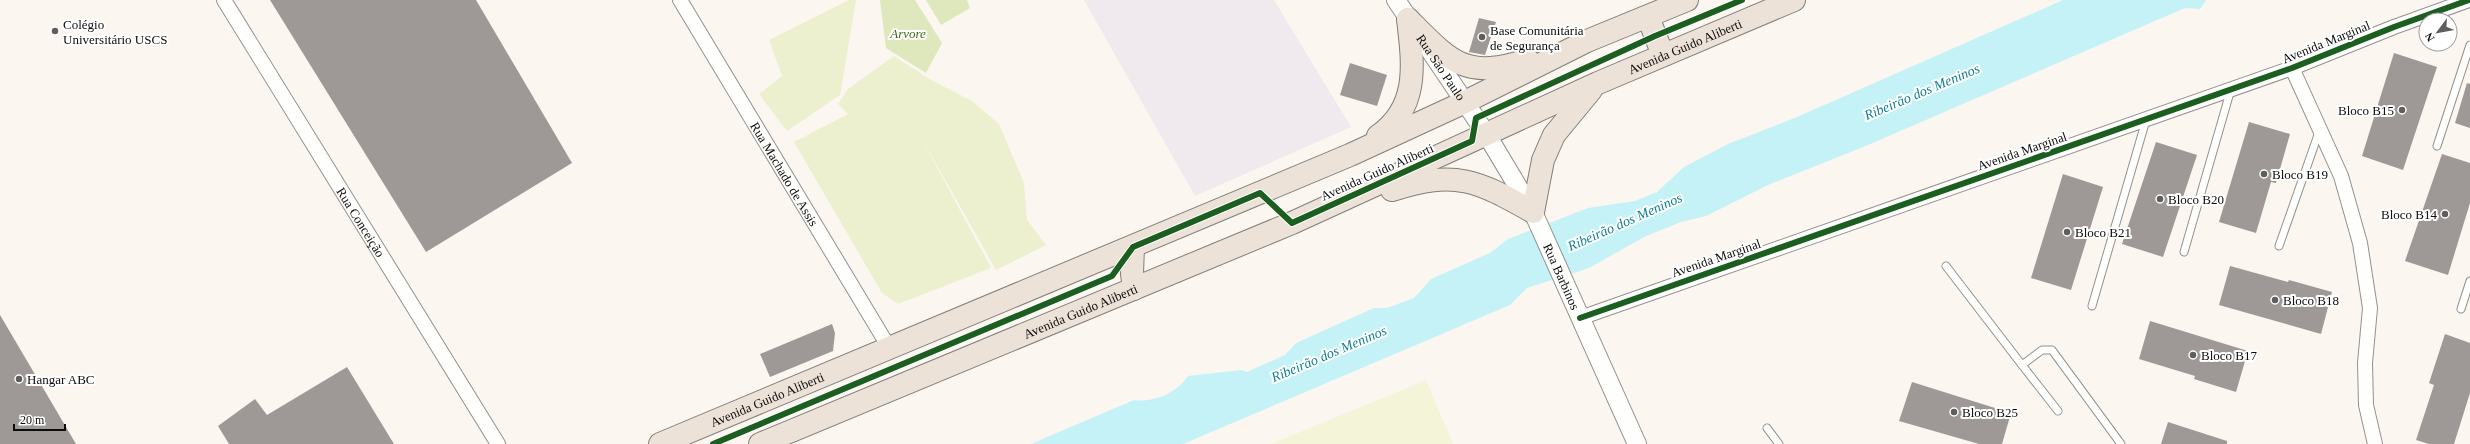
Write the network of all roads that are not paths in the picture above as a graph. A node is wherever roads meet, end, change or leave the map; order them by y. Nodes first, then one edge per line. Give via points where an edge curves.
1 (224, 0) edge
2 (680, 0) edge
3 (1396, 0) edge
4 (1687, 0) edge
5 (1794, 0) edge
6 (2469, 0) edge
7 (1648, 17) junction
8 (1408, 19) junction
9 (1587, 41) junction
10 (2470, 45) edge
11 (1663, 55) junction
12 (2292, 68) junction
13 (1598, 83) junction
14 (2231, 89) junction
15 (1465, 102) junction
16 (2146, 119) junction
17 (2320, 130) junction
18 (1487, 134) junction
19 (2437, 146) dead end
20 (1350, 155) junction
21 (1535, 217) junction
22 (1292, 223) junction
23 (2279, 246) dead end
24 (1133, 247) junction
25 (2184, 252) dead end
26 (1946, 266) dead end
27 (2470, 281) edge
28 (1134, 289) junction
29 (2092, 306) dead end
30 (2461, 309) dead end
31 (1580, 318) junction
32 (890, 349) junction
33 (2022, 365) junction
34 (2058, 411) dead end
35 (1767, 428) dead end
36 (498, 444) edge
37 (660, 444) edge
38 (760, 444) edge
39 (1637, 444) edge
40 (1779, 444) edge
41 (2121, 444) edge
42 (2375, 444) edge

1 - 36 street, Rua Conceição
2 - 32 street, Rua Machado de Assis
3 - 8 street, Rua São Paulo
4 - 7 main road, Avenida Guido Aliberti
5 - 11 main road, Avenida Guido Aliberti
6 - 12 street, Avenida Marginal
7 - 9 main road, Avenida Guido Aliberti
7 - 11 main road
8 - 9 main road via 1446,57 1464,65 1483,69 1510,66
8 - 15 street, Rua São Paulo
8 - 20 main road via 1414,65 1411,85 1402,111 1387,129
9 - 15 main road, Avenida Guido Aliberti
10 - 19 lane
11 - 13 main road, Avenida Guido Aliberti
12 - 14 street, Avenida Marginal
12 - 17 street
13 - 18 main road, Avenida Guido Aliberti
13 - 21 main road via 1554,135 1543,160
14 - 16 street, Avenida Marginal
14 - 25 lane
15 - 18 street, Rua São Paulo
15 - 20 main road, Avenida Guido Aliberti
16 - 29 lane
16 - 31 street, Avenida Marginal
17 - 23 lane
17 - 42 street via 2341,176 2364,268 2370,308 2365,364 2366,405
18 - 21 street, Rua Barbinos
18 - 22 main road, Avenida Guido Aliberti
20 - 24 main road, Avenida Guido Aliberti
21 - 22 main road via 1491,188 1467,180 1443,178 1415,182
21 - 31 street, Rua Barbinos
22 - 28 main road, Avenida Guido Aliberti
24 - 28 main road
24 - 32 main road, Avenida Guido Aliberti
26 - 33 lane
27 - 30 lane
28 - 38 main road, Avenida Guido Aliberti
31 - 39 street, Rua Barbinos
32 - 37 main road, Avenida Guido Aliberti
33 - 34 lane
33 - 41 lane via 2042,350 2052,350
35 - 40 lane

